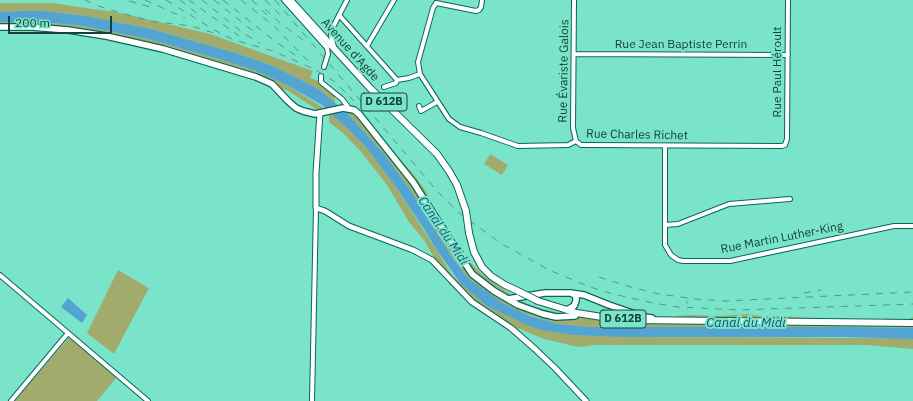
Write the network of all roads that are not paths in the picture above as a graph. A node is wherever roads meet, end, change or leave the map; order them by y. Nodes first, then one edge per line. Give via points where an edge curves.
1 (284, 0) edge
2 (290, 0) edge
3 (347, 0) edge
4 (394, 0) edge
5 (482, 0) edge
6 (574, 0) edge
7 (788, 0) edge
8 (435, 2) edge
9 (340, 15) junction
10 (0, 27) edge
11 (367, 46) junction
12 (335, 49) junction
13 (574, 54) junction
14 (788, 55) junction
15 (324, 67) dead end
16 (420, 74) junction
17 (321, 76) dead end
18 (397, 80) junction
19 (384, 86) dead end
20 (437, 102) junction
21 (419, 106) dead end
22 (346, 108) junction
23 (322, 113) junction
24 (576, 141) junction
25 (785, 144) joint
26 (665, 146) junction
27 (790, 199) dead end
28 (316, 208) junction
29 (665, 225) junction
30 (913, 226) edge
31 (0, 275) edge
32 (570, 293) junction
33 (508, 299) junction
34 (567, 310) junction
35 (577, 313) junction
36 (669, 320) junction
37 (913, 323) edge
38 (68, 333) junction
39 (11, 401) edge
40 (148, 401) edge
41 (312, 401) edge
42 (586, 401) edge

1 - 15 street via 327,48
2 - 12 main road, Avenue d'Agde / D 612B
3 - 9 street
4 - 11 street
5 - 8 street via 481,7 476,12
6 - 13 street, Rue Évariste Galois
7 - 14 street, Rue Paul Héroult
8 - 16 street via 418,62
9 - 11 street
9 - 12 street via 331,35
10 - 23 main road via 83,32 164,49 256,77 272,84 296,108 309,113
11 - 18 street
12 - 34 main road, Avenue d'Agde / D 612B, bridge via 370,88 437,154 449,171 466,211 474,252 482,267 505,285 538,301
13 - 14 street, Rue Jean Baptiste Perrin
13 - 24 street, Rue Évariste Galois via 573,128
14 - 25 street, Rue Paul Héroult
16 - 18 street
16 - 20 street, Rue Charles Richet
17 - 22 street via 321,82 342,99
18 - 19 street via 396,83
20 - 21 street via 421,111
20 - 24 street, Rue Charles Richet via 454,124 518,146 568,145
22 - 23 main road
22 - 33 main road via 359,114 413,182 472,274
23 - 28 street via 316,173
24 - 26 street, Rue Charles Richet via 581,145
25 - 26 street, Rue Charles Richet
26 - 29 street, Rue Martin Luther-King
27 - 29 street via 729,204 678,224
28 - 41 street
28 - 42 street via 349,226 418,252 432,260 472,302 511,328 555,368
29 - 30 street, Rue Martin Luther-King via 666,248 674,258 683,261 730,260 894,226
31 - 38 street
32 - 33 main road via 545,293
32 - 34 main road via 576,296 576,301 574,306
32 - 36 main road via 644,317
33 - 35 main road via 518,305 550,315 569,317
34 - 35 main road, Avenue d'Agde / D 612B
35 - 36 main road, D 612B via 608,318
36 - 37 main road, D 612B
38 - 39 street
38 - 40 street

